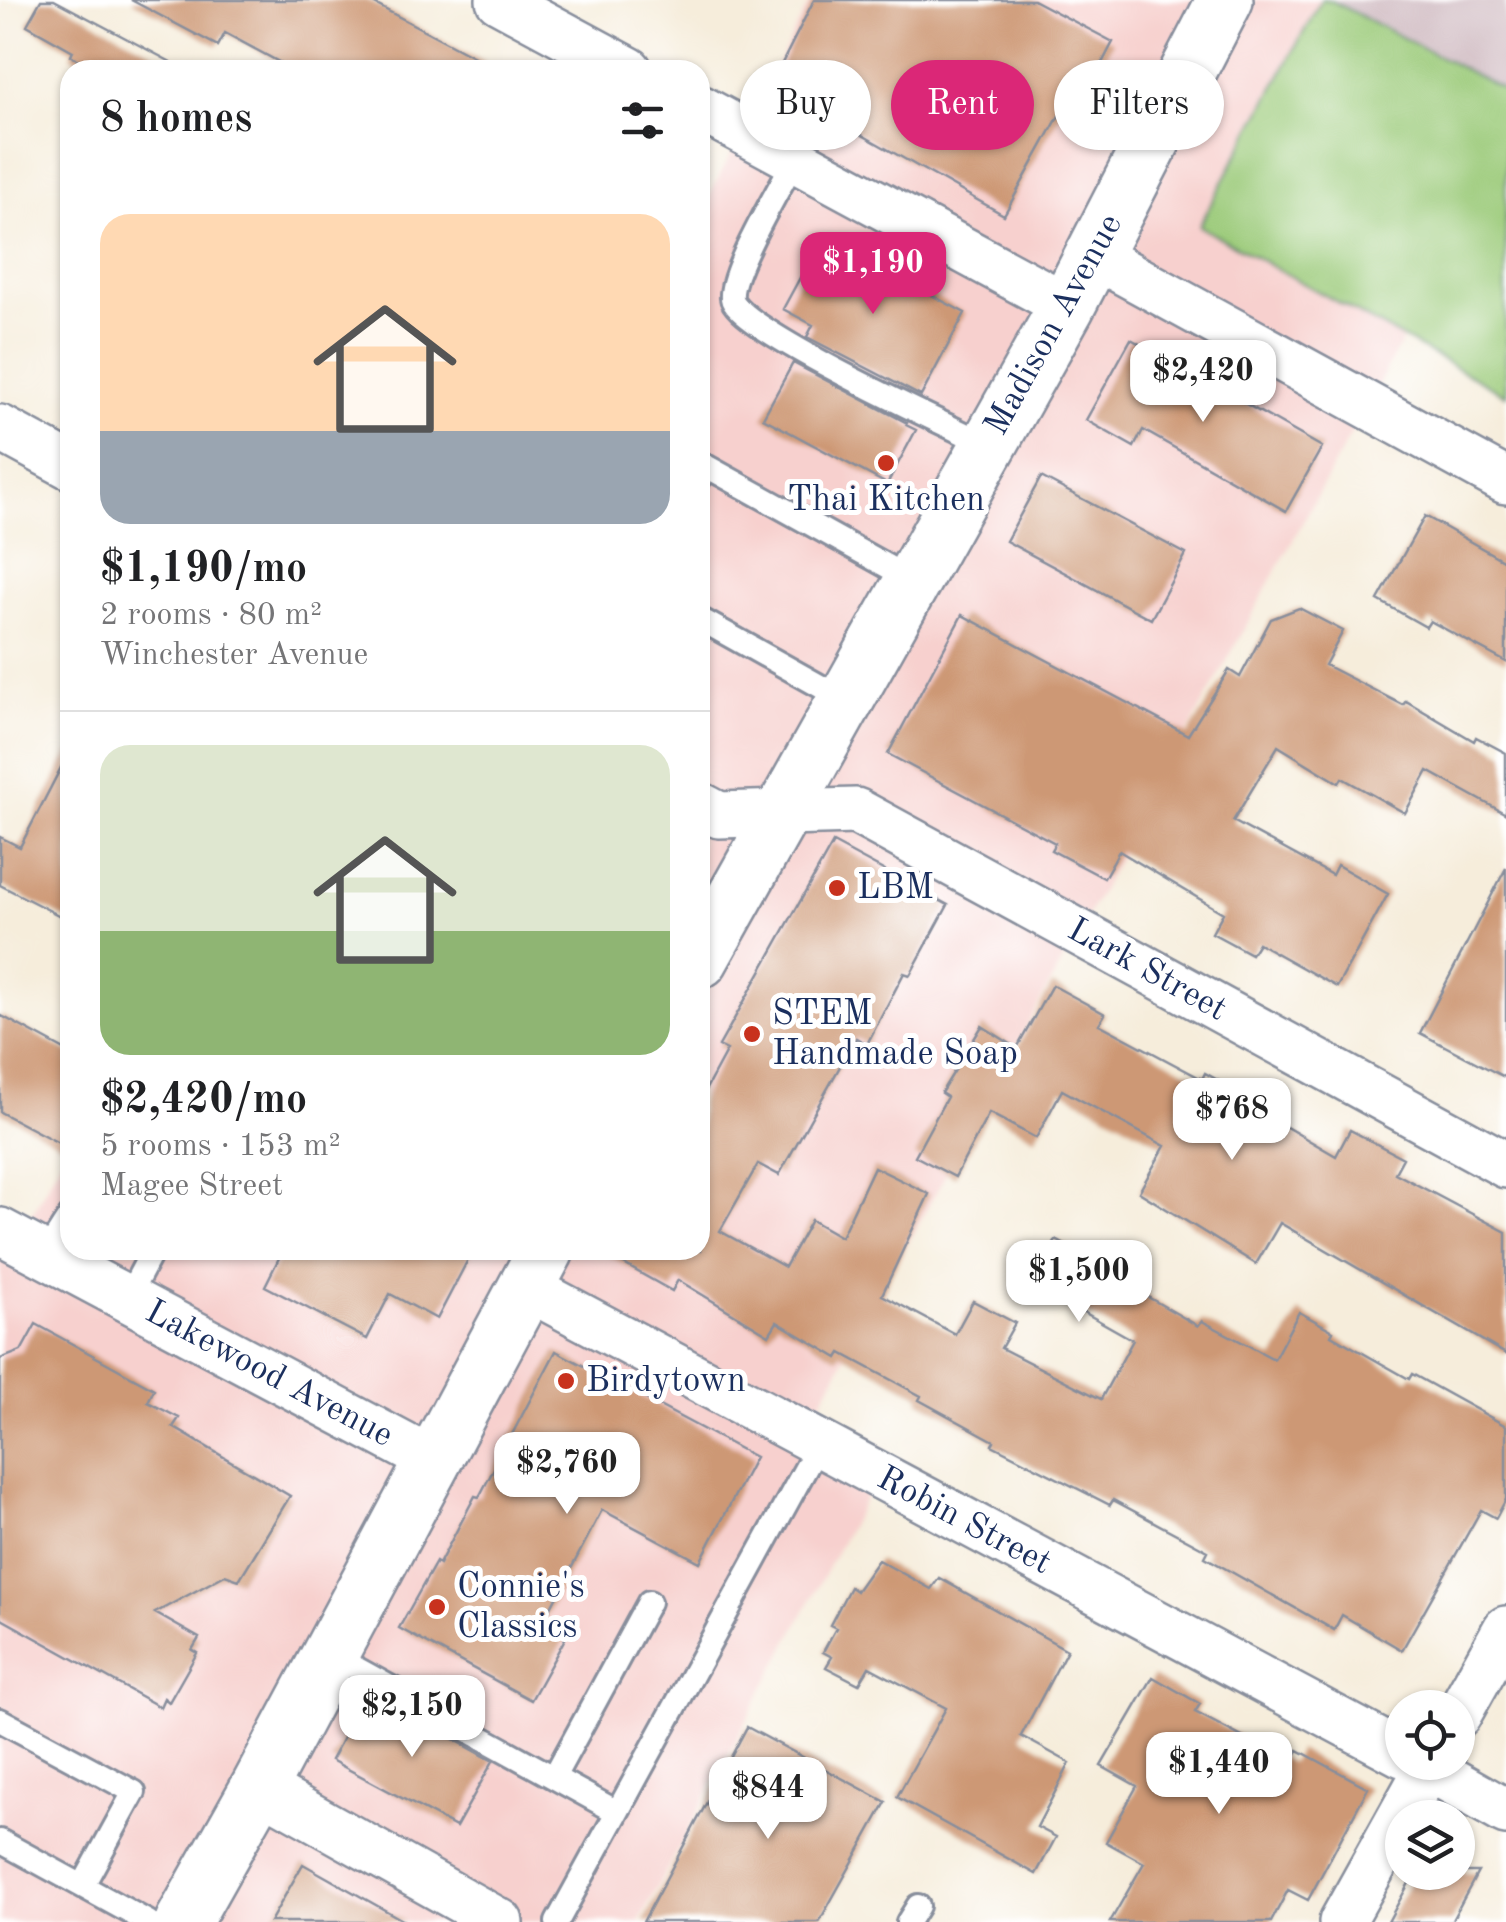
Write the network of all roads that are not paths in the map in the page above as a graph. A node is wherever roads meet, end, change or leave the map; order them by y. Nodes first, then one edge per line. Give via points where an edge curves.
1 (500, 0) edge
2 (1226, 0) edge
3 (611, 60) edge
4 (710, 113) edge
5 (795, 159) junction
6 (1093, 255) junction
7 (1067, 306) junction
8 (0, 428) edge
9 (988, 446) junction
10 (60, 461) edge
11 (710, 468) edge
12 (1506, 481) edge
13 (912, 580) junction
14 (710, 625) edge
15 (845, 700) junction
16 (710, 810) edge
17 (780, 815) junction
18 (710, 942) edge
19 (1506, 1166) edge
20 (0, 1231) edge
21 (60, 1232) edge
22 (45, 1255) junction
23 (147, 1260) edge
24 (536, 1269) edge
25 (127, 1298) junction
26 (819, 1444) junction
27 (433, 1461) junction
28 (650, 1602) dead end
29 (1506, 1629) edge
30 (330, 1654) junction
31 (1472, 1690) edge
32 (0, 1720) edge
33 (1385, 1743) edge
34 (554, 1777) junction
35 (1411, 1780) edge
36 (1451, 1780) edge
37 (259, 1787) junction
38 (618, 1812) junction
39 (1506, 1812) edge
40 (0, 1840) edge
41 (83, 1885) junction
42 (148, 1922) edge
43 (183, 1922) edge
44 (500, 1922) edge
45 (557, 1922) edge
46 (1342, 1922) edge

1 - 3 street
2 - 6 main road, Madison Avenue
4 - 5 street
5 - 7 street
5 - 9 lane via 736,276 732,300 739,313
6 - 7 main road, Madison Avenue
6 - 12 street
7 - 9 main road, Madison Avenue
8 - 10 street
9 - 13 main road, Madison Avenue
11 - 13 lane
13 - 15 main road, Madison Avenue
14 - 15 lane
15 - 17 main road, Madison Avenue
16 - 17 street, Lark Street
17 - 18 main road, Madison Avenue
17 - 19 street, Lark Street via 856,811
20 - 22 street, Lakewood Avenue
21 - 22 lane
22 - 25 street, Lakewood Avenue
23 - 25 lane
24 - 26 street, Robin Street
24 - 27 main road
25 - 27 street, Lakewood Avenue
26 - 33 street, Robin Street
26 - 38 lane
27 - 30 main road
28 - 34 lane
29 - 31 street
30 - 34 lane
30 - 37 main road
32 - 41 lane via 134,1792
34 - 38 lane
35 - 46 street
36 - 39 street, Robin Street
37 - 43 main road
37 - 44 street
38 - 45 lane
40 - 41 lane
41 - 42 lane

